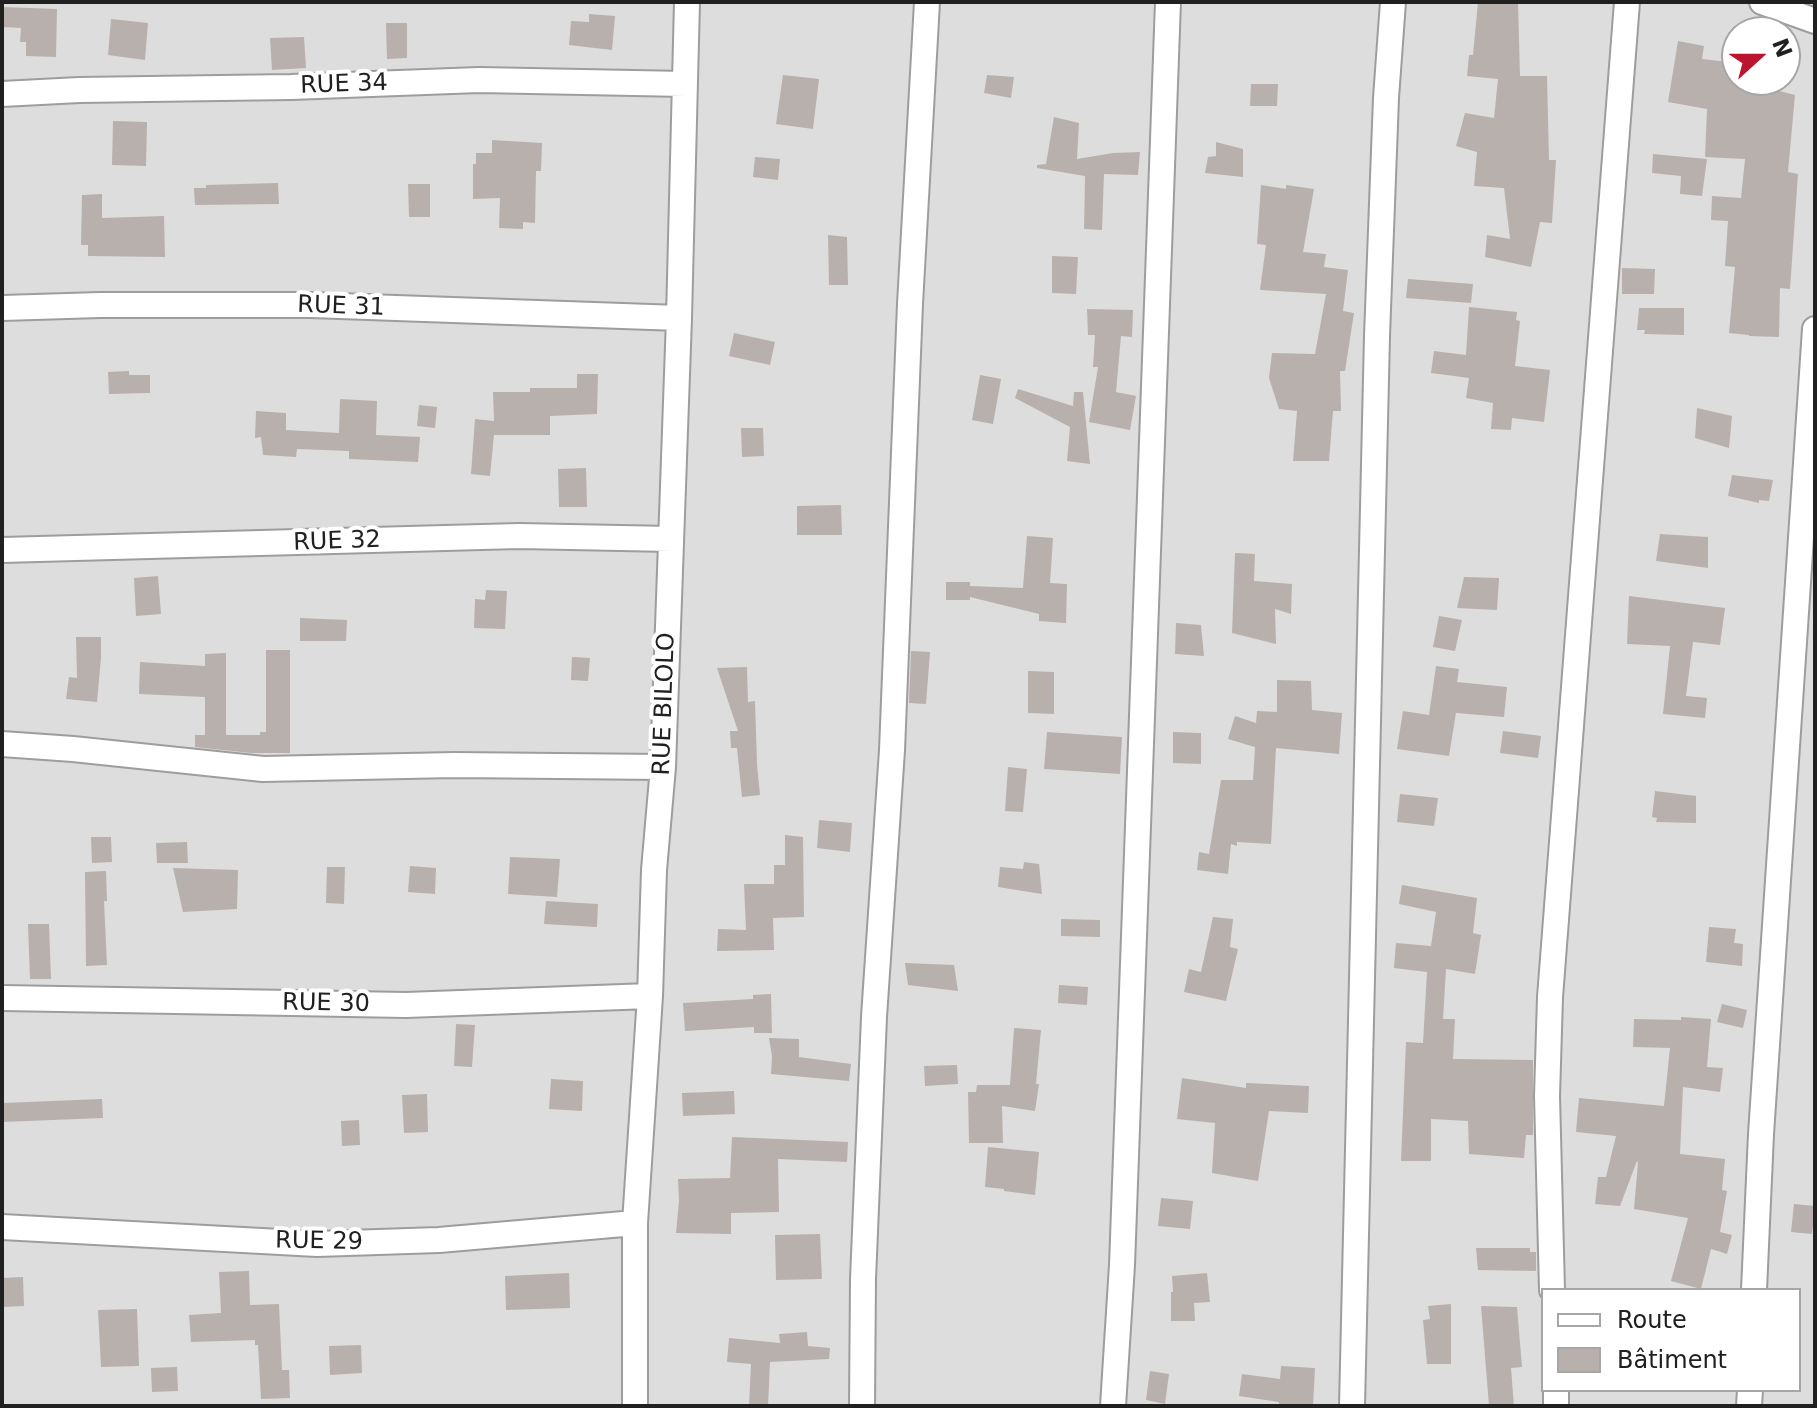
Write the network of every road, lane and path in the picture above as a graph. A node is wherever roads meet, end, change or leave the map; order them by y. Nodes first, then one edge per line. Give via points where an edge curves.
1 (687, 2) edge
2 (927, 2) edge
3 (1168, 2) edge
4 (1393, 2) edge
5 (1627, 2) edge
6 (1762, 2) edge
7 (1815, 21) edge
8 (685, 84) junction
9 (2, 94) edge
10 (2, 308) edge
11 (679, 318) junction
12 (1815, 329) edge
13 (671, 539) junction
14 (2, 550) edge
15 (2, 744) edge
16 (663, 767) junction
17 (650, 996) junction
18 (2, 998) edge
19 (635, 1223) junction
20 (2, 1227) edge
21 (1552, 1288) edge
22 (1754, 1288) edge
23 (635, 1406) edge
24 (862, 1406) edge
25 (1113, 1406) edge
26 (1352, 1406) edge

1 - 8 street, RUE BILOLO
2 - 24 street via 892,750 874,1017
3 - 25 street
4 - 26 street via 1378,320
5 - 21 street via 1550,997
6 - 7 street
8 - 9 street, RUE 34 via 479,80
8 - 11 street, RUE BILOLO
10 - 11 street, RUE 31 via 311,305
11 - 13 street, RUE BILOLO
12 - 22 street
13 - 14 street, RUE 32 via 519,536
13 - 16 street, RUE BILOLO
15 - 16 street via 263,769
16 - 17 street, RUE BILOLO
17 - 18 street, RUE 30 via 406,1005
17 - 19 street, RUE BILOLO
19 - 20 street, RUE 29 via 331,1244
19 - 23 street, RUE BILOLO

